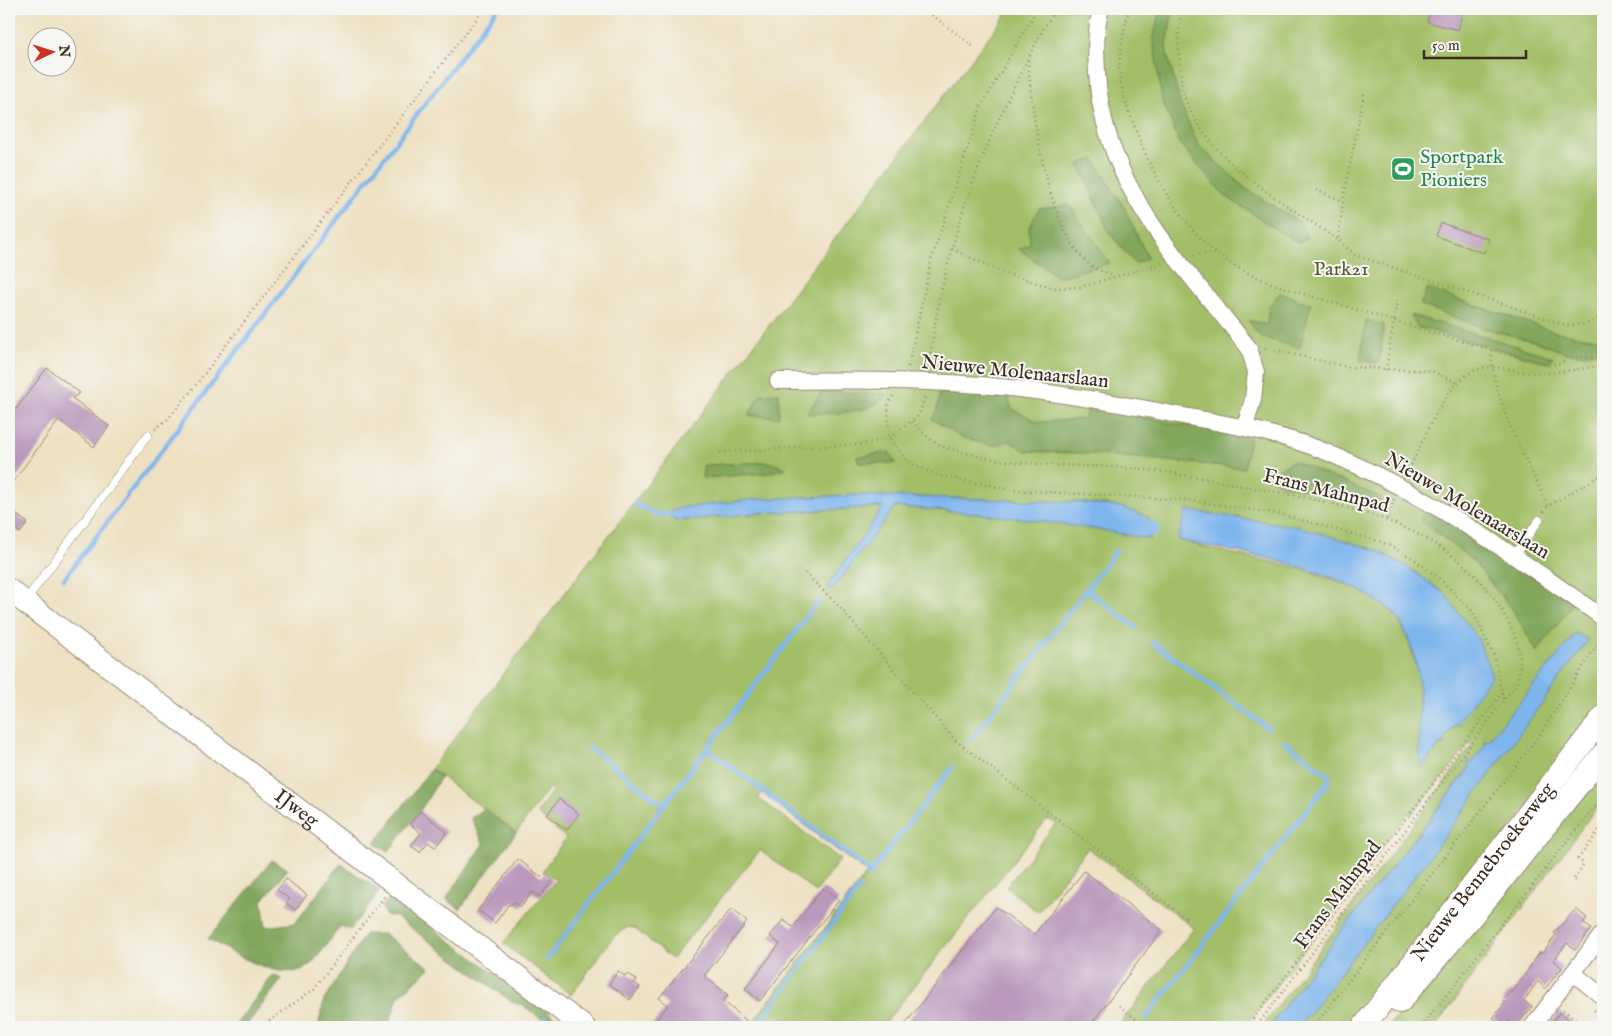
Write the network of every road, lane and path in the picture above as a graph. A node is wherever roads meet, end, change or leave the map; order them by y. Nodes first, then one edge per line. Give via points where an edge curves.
1 (484, 9) edge
2 (924, 9) edge
3 (1037, 9) edge
4 (1056, 9) edge
5 (1101, 9) edge
6 (1129, 9) edge
7 (1183, 9) edge
8 (974, 47) dead end
9 (1028, 59) junction
10 (1364, 94) dead end
11 (1316, 190) dead end
12 (1342, 201) junction
13 (1338, 240) junction
14 (952, 249) junction
15 (1397, 299) dead end
16 (1603, 316) edge
17 (1393, 321) junction
18 (1249, 348) junction
19 (1492, 350) junction
20 (1603, 358) edge
21 (1603, 365) edge
22 (1491, 367) junction
23 (1386, 370) junction
24 (778, 381) dead end
25 (902, 382) junction
26 (928, 383) junction
27 (1458, 383) junction
28 (912, 422) junction
29 (1245, 427) junction
30 (148, 435) joint
31 (889, 438) junction
32 (720, 452) dead end
33 (1603, 474) edge
34 (1400, 487) junction
35 (1548, 506) junction
36 (1387, 518) junction
37 (1539, 520) joint
38 (1514, 556) junction
39 (805, 573) dead end
40 (17, 596) edge
41 (1603, 618) edge
42 (1603, 635) edge
43 (1502, 693) junction
44 (1504, 700) junction
45 (1603, 717) edge
46 (1603, 754) edge
47 (1603, 796) edge
48 (1603, 825) edge
49 (1576, 881) dead end
50 (395, 883) junction
51 (1186, 918) dead end
52 (1603, 933) edge
53 (1573, 973) junction
54 (1603, 996) edge
55 (1551, 1001) junction
56 (1119, 1006) dead end
57 (1603, 1023) edge
58 (1463, 1024) dead end
59 (1581, 1024) junction
60 (261, 1027) edge
61 (584, 1027) edge
62 (1147, 1027) edge
63 (1247, 1027) edge
64 (1256, 1027) edge
65 (1312, 1027) edge
66 (1363, 1027) edge
67 (1378, 1027) edge
68 (1421, 1027) edge
69 (1461, 1027) edge
70 (1532, 1027) edge
71 (1585, 1027) edge

1 - 30 path via 192,390 168,419
2 - 8 path
3 - 25 path via 981,107 931,261 915,341
4 - 9 path
5 - 18 street via 1096,55 1098,90 1102,118 1121,172 1152,226
6 - 17 path via 1123,33 1120,77 1154,173 1192,228 1217,253 1263,279
7 - 13 path via 1178,54 1183,92 1197,123 1237,169
9 - 14 path via 1006,100 973,183
9 - 14 path via 1037,140 1054,201 1081,256 1094,268 1115,276 1081,287 1054,288 1004,273
10 - 12 path
11 - 12 path
12 - 13 path
13 - 16 path via 1355,255 1569,326
14 - 26 path via 933,330
15 - 17 path
17 - 19 path
17 - 23 path
18 - 23 path via 1259,347 1348,367
18 - 29 street via 1256,372
19 - 20 path via 1549,365 1569,358
19 - 22 path
21 - 22 path via 1533,373
22 - 27 path via 1478,368
22 - 35 path via 1496,390
23 - 27 path via 1432,371
24 - 25 street, Nieuwe Molenaarslaan
25 - 26 street, Nieuwe Molenaarslaan
25 - 31 path via 888,404
26 - 28 path via 923,408
26 - 29 street, Nieuwe Molenaarslaan via 981,385 1104,401
27 - 34 path via 1444,400
28 - 31 path
28 - 36 path, Frans Mahnpad via 938,445 1000,460 1140,469 1317,499
29 - 34 street, Nieuwe Molenaarslaan via 1330,453
30 - 40 lane
31 - 32 path via 863,444
31 - 43 path via 908,462 940,476 1013,490 1205,503 1280,514 1382,542 1414,559 1440,579 1473,612 1494,656
33 - 35 path
34 - 36 path
34 - 38 street, Nieuwe Molenaarslaan
35 - 37 path
36 - 44 path, Frans Mahnpad via 1462,562 1498,604 1517,639 1521,654 1518,678
37 - 38 lane
38 - 41 street, Nieuwe Molenaarslaan
39 - 51 path via 835,602 955,740
40 - 50 main road, IJweg
42 - 65 path via 1539,736
43 - 44 path
43 - 63 path
44 - 64 path, Frans Mahnpad
45 - 66 main road, Nieuwe Bennebroekerweg
46 - 67 main road, Nieuwe Bennebroekerweg
47 - 68 path
48 - 49 path via 1578,859 1584,864 1573,880
50 - 60 path via 314,989
50 - 61 main road, IJweg
52 - 53 street
53 - 54 street
53 - 55 street
55 - 59 path
55 - 70 street
56 - 62 path
57 - 59 path
58 - 69 path
59 - 71 path

